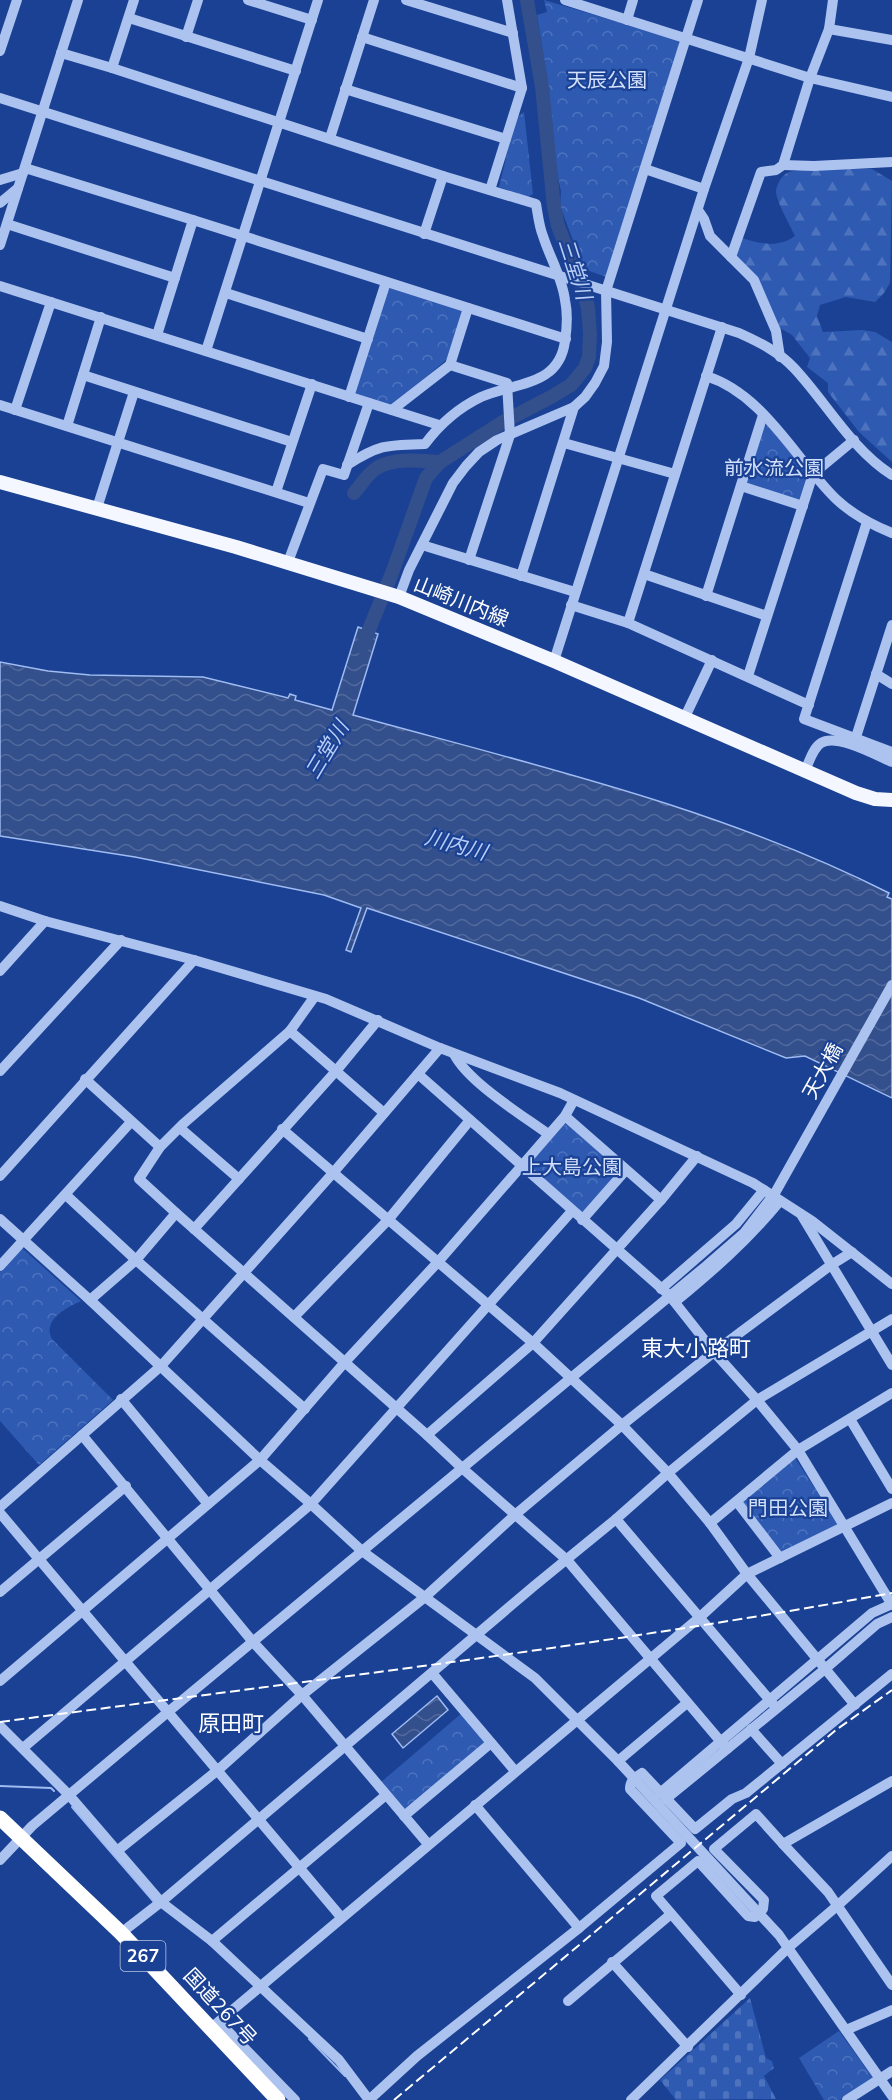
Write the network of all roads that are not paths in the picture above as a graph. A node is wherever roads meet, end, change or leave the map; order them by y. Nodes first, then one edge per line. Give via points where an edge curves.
1 (17, 0) edge
2 (78, 0) edge
3 (134, 0) edge
4 (198, 0) edge
5 (248, 0) edge
6 (318, 0) edge
7 (374, 0) edge
8 (406, 0) edge
9 (507, 0) edge
10 (565, 0) edge
11 (633, 0) edge
12 (698, 0) edge
13 (762, 0) edge
14 (833, 0) edge
15 (129, 18) junction
16 (312, 20) junction
17 (627, 20) junction
18 (830, 29) junction
19 (513, 33) junction
20 (186, 37) junction
21 (362, 37) junction
22 (686, 39) junction
23 (892, 40) edge
24 (0, 51) edge
25 (61, 53) junction
26 (749, 58) junction
27 (112, 68) junction
28 (296, 71) junction
29 (810, 78) junction
30 (522, 88) junction
31 (345, 89) junction
32 (892, 97) edge
33 (0, 98) edge
34 (43, 112) junction
35 (279, 122) junction
36 (330, 138) junction
37 (506, 139) junction
38 (892, 162) edge
39 (783, 165) junction
40 (645, 169) junction
41 (24, 170) junction
42 (443, 176) junction
43 (0, 180) edge
44 (261, 181) junction
45 (18, 188) junction
46 (704, 189) junction
47 (490, 190) junction
48 (0, 203) edge
49 (698, 210) junction
50 (193, 220) junction
51 (7, 224) junction
52 (424, 234) junction
53 (243, 237) junction
54 (0, 246) edge
55 (731, 257) junction
56 (561, 276) junction
57 (175, 278) junction
58 (386, 282) junction
59 (0, 285) edge
60 (604, 290) junction
61 (226, 293) junction
62 (51, 302) junction
63 (468, 308) junction
64 (666, 310) junction
65 (101, 317) junction
66 (722, 327) junction
67 (157, 335) junction
68 (368, 339) junction
69 (566, 339) junction
70 (206, 351) junction
71 (780, 357) junction
72 (450, 365) junction
73 (83, 375) junction
74 (706, 376) junction
75 (312, 384) junction
76 (507, 391) junction
77 (134, 392) junction
78 (349, 396) junction
79 (369, 403) junction
80 (0, 405) edge
81 (574, 407) junction
82 (15, 410) junction
83 (392, 410) junction
84 (764, 415) junction
85 (440, 425) junction
86 (67, 426) junction
87 (510, 431) junction
88 (854, 440) junction
89 (118, 442) junction
90 (292, 442) junction
91 (564, 442) junction
92 (618, 457) junction
93 (347, 465) junction
94 (675, 474) junction
95 (813, 474) junction
96 (892, 475) edge
97 (0, 482) edge
98 (741, 486) junction
99 (276, 492) junction
100 (309, 503) junction
101 (803, 506) junction
102 (97, 507) junction
103 (867, 522) junction
104 (892, 532) edge
105 (422, 545) junction
106 (470, 560) junction
107 (288, 562) junction
108 (644, 574) junction
109 (521, 576) junction
110 (575, 592) junction
111 (705, 596) junction
112 (399, 597) junction
113 (571, 605) junction
114 (767, 616) junction
115 (628, 623) junction
116 (892, 627) edge
117 (712, 660) junction
118 (554, 661) junction
119 (876, 674) junction
120 (748, 676) junction
121 (892, 684) edge
122 (809, 705) junction
123 (684, 719) junction
124 (856, 737) junction
125 (892, 752) edge
126 (892, 762) edge
127 (805, 771) junction
128 (892, 800) edge
129 (0, 906) edge
130 (45, 921) junction
131 (121, 940) junction
132 (194, 960) junction
133 (0, 971) edge
134 (892, 985) edge
135 (315, 996) junction
136 (378, 1020) junction
137 (290, 1031) junction
138 (440, 1048) junction
139 (454, 1054) junction
140 (0, 1071) edge
141 (336, 1071) junction
142 (418, 1074) junction
143 (85, 1079) junction
144 (574, 1100) junction
145 (384, 1113) junction
146 (565, 1116) junction
147 (470, 1120) junction
148 (131, 1122) junction
149 (180, 1128) junction
150 (282, 1129) junction
151 (548, 1134) junction
152 (160, 1147) junction
153 (697, 1156) junction
154 (520, 1165) junction
155 (626, 1170) junction
156 (333, 1173) junction
157 (0, 1176) edge
158 (238, 1179) junction
159 (764, 1190) junction
160 (66, 1195) junction
161 (661, 1200) junction
162 (780, 1201) junction
163 (572, 1211) junction
164 (176, 1213) junction
165 (801, 1214) junction
166 (0, 1219) edge
167 (388, 1220) junction
168 (582, 1220) junction
169 (194, 1229) junction
170 (24, 1240) junction
171 (616, 1248) junction
172 (852, 1252) junction
173 (136, 1260) junction
174 (438, 1262) junction
175 (831, 1265) junction
176 (0, 1266) edge
177 (243, 1271) junction
178 (892, 1284) edge
179 (669, 1296) junction
180 (90, 1300) junction
181 (487, 1304) junction
182 (294, 1317) junction
183 (892, 1319) edge
184 (203, 1320) junction
185 (872, 1332) junction
186 (532, 1343) junction
187 (714, 1352) junction
188 (345, 1362) junction
189 (892, 1365) edge
190 (160, 1366) junction
191 (570, 1377) junction
192 (892, 1393) edge
193 (121, 1399) junction
194 (757, 1400) junction
195 (395, 1408) junction
196 (305, 1409) junction
197 (850, 1419) junction
198 (622, 1425) junction
199 (82, 1435) junction
200 (428, 1435) junction
201 (798, 1450) junction
202 (260, 1460) junction
203 (462, 1468) junction
204 (668, 1473) junction
205 (126, 1486) junction
206 (892, 1489) edge
207 (737, 1502) junction
208 (311, 1503) junction
209 (892, 1503) edge
210 (208, 1504) junction
211 (0, 1507) edge
212 (0, 1513) edge
213 (516, 1514) junction
214 (616, 1518) junction
215 (710, 1523) junction
216 (845, 1525) junction
217 (168, 1538) junction
218 (362, 1551) junction
219 (780, 1558) junction
220 (40, 1559) junction
221 (567, 1560) junction
222 (747, 1574) junction
223 (210, 1590) junction
224 (0, 1592) edge
225 (425, 1597) junction
226 (892, 1604) edge
227 (82, 1610) junction
228 (700, 1617) junction
229 (892, 1617) edge
230 (477, 1635) junction
231 (253, 1642) junction
232 (649, 1658) junction
233 (816, 1659) junction
234 (124, 1660) junction
235 (825, 1669) junction
236 (432, 1673) junction
237 (892, 1674) edge
238 (0, 1681) edge
239 (302, 1695) junction
240 (687, 1703) junction
241 (773, 1704) junction
242 (855, 1705) junction
243 (168, 1712) junction
244 (577, 1719) junction
245 (0, 1726) edge
246 (751, 1729) junction
247 (491, 1743) junction
248 (723, 1745) junction
249 (345, 1746) junction
250 (22, 1748) junction
251 (618, 1761) junction
252 (782, 1764) junction
253 (218, 1770) junction
254 (515, 1771) junction
255 (634, 1779) junction
256 (892, 1781) edge
257 (69, 1795) junction
258 (387, 1795) junction
259 (663, 1796) junction
260 (475, 1804) junction
261 (404, 1816) junction
262 (0, 1818) edge
263 (259, 1819) junction
264 (22, 1838) junction
265 (428, 1844) junction
266 (783, 1844) junction
267 (117, 1851) junction
268 (892, 1856) edge
269 (0, 1860) edge
270 (300, 1868) junction
271 (159, 1904) junction
272 (837, 1906) junction
273 (760, 1912) junction
274 (671, 1914) junction
275 (341, 1917) junction
276 (579, 1928) junction
277 (121, 1933) junction
278 (212, 1941) junction
279 (789, 1947) junction
280 (612, 1962) junction
281 (892, 1986) edge
282 (257, 1987) junction
283 (741, 1995) junction
284 (568, 2001) dead end
285 (892, 2010) edge
286 (215, 2025) junction
287 (846, 2030) junction
288 (688, 2047) junction
289 (892, 2071) edge
290 (880, 2079) junction
291 (892, 2096) edge
292 (279, 2100) edge
293 (295, 2100) edge
294 (369, 2100) edge
295 (632, 2100) edge
296 (847, 2100) edge

1 - 24 street
2 - 25 street
3 - 15 street
4 - 20 street
5 - 16 street
6 - 16 street
7 - 21 street
8 - 19 street
9 - 19 street
10 - 17 street
11 - 17 street
12 - 22 street
13 - 26 street
14 - 18 street
15 - 20 street
15 - 27 street
16 - 28 street
17 - 22 street
18 - 23 street
18 - 29 street
19 - 30 street
20 - 28 street
21 - 30 street
21 - 31 street
22 - 26 street
22 - 40 street
25 - 27 street
25 - 34 street
26 - 29 street
26 - 46 street
27 - 35 street
28 - 35 street
29 - 32 street
29 - 39 street
30 - 37 street
31 - 36 street
31 - 37 street
33 - 34 street
34 - 41 street
34 - 44 street
35 - 36 street
35 - 44 street
36 - 42 street
37 - 47 street
38 - 39 street
39 - 55 street via 761,172
40 - 46 street
40 - 60 street
41 - 43 street
41 - 45 street
41 - 50 street
42 - 47 street
42 - 52 street
44 - 52 street
44 - 53 street
45 - 48 street
45 - 51 street
46 - 49 street
47 - 56 street via 536,204 542,235
49 - 55 street via 710,236
49 - 64 street
50 - 53 street
50 - 57 street
51 - 54 street
51 - 57 street
52 - 56 street
53 - 58 street
53 - 61 street
55 - 71 street via 753,280 776,331
56 - 60 street
56 - 69 street
57 - 67 street
58 - 63 street
58 - 68 street
59 - 62 street
60 - 64 street
60 - 81 street via 604,366
61 - 68 street
61 - 70 street
62 - 65 street
62 - 82 street
63 - 69 street
63 - 72 street
64 - 66 street
64 - 92 street
65 - 67 street
65 - 73 street
66 - 71 street
66 - 74 street
67 - 70 street
68 - 78 street
69 - 76 street via 560,361 549,374
70 - 75 street
71 - 88 street via 793,367
72 - 76 street via 507,383
72 - 83 street
73 - 77 street
73 - 86 street
74 - 84 street via 734,388
74 - 94 street
75 - 78 street
75 - 90 street
76 - 85 street via 467,404
76 - 87 street
77 - 89 street
77 - 90 street
78 - 79 street
79 - 83 street
79 - 93 street
80 - 82 street
81 - 87 street
81 - 91 street
82 - 86 street
83 - 85 street
84 - 95 street
84 - 98 street
85 - 93 street via 425,444 388,444
86 - 89 street
87 - 105 street via 466,466 453,483
87 - 106 street
88 - 95 street
88 - 96 street
89 - 99 street
89 - 102 street
90 - 99 street
91 - 92 street
91 - 109 street
92 - 94 street
92 - 110 street
93 - 100 street via 344,474 322,469
94 - 108 street
95 - 101 street
95 - 103 street via 838,501
97 - 102 main road, 山崎川内線
98 - 101 street
98 - 111 street
99 - 100 street
100 - 107 street
101 - 114 street
102 - 107 main road, 山崎川内線
103 - 104 street
103 - 122 street
105 - 106 street
105 - 112 street
106 - 109 street
107 - 112 main road, 山崎川内線
108 - 111 street
108 - 115 street
109 - 110 street
110 - 113 street
111 - 114 street
112 - 118 main road, 山崎川内線
113 - 115 street
113 - 118 street
114 - 120 street
115 - 117 street
116 - 119 street
117 - 120 street
117 - 123 street
118 - 123 main road, 山崎川内線
119 - 121 street
119 - 124 street
120 - 122 street
122 - 124 street via 804,719
123 - 127 main road, 山崎川内線
124 - 125 street
126 - 127 street via 831,739 816,748
127 - 128 main road, 山崎川内線 via 867,797
129 - 130 street
130 - 131 street
130 - 133 street
131 - 132 street
131 - 140 street
132 - 135 street
132 - 143 street
134 - 179 street, 天大橋 via 786,1176 744,1233
135 - 136 street
135 - 137 street
136 - 138 street
136 - 141 street
137 - 141 street
137 - 149 street
138 - 139 street
138 - 142 street
139 - 144 street
139 - 151 street via 459,1064 485,1088
141 - 145 street
141 - 150 street
142 - 145 street
142 - 147 street
143 - 148 street
143 - 157 street
144 - 146 street
144 - 153 street
145 - 156 street
146 - 151 street
146 - 155 street
147 - 154 street
147 - 167 street
148 - 152 street
148 - 160 street
149 - 152 street
149 - 158 street
150 - 156 street
150 - 158 street
151 - 154 street
152 - 164 street via 139,1179
153 - 159 street
153 - 161 street
154 - 163 street
154 - 174 street
155 - 161 street
155 - 168 street
156 - 167 street
156 - 177 street
158 - 169 street
159 - 162 street
159 - 179 street
160 - 170 street
160 - 173 street
161 - 171 street
162 - 165 street
162 - 179 street via 725,1261
163 - 168 street
163 - 181 street
164 - 169 street
164 - 173 street
165 - 172 street
165 - 175 street
166 - 170 street
167 - 174 street
167 - 182 street
168 - 171 street
169 - 177 street
170 - 176 street
170 - 180 street
171 - 179 street
171 - 186 street
172 - 175 street
172 - 178 street
173 - 180 street
173 - 184 street
174 - 181 street
174 - 188 street
175 - 185 street
175 - 187 street
177 - 182 street
177 - 184 street
179 - 187 street
179 - 191 street
180 - 190 street
181 - 186 street
181 - 195 street
182 - 188 street
183 - 185 street
184 - 190 street
184 - 196 street
185 - 189 street
185 - 194 street
186 - 191 street
186 - 200 street
187 - 194 street
187 - 198 street
188 - 195 street
188 - 196 street
190 - 193 street
190 - 202 street
191 - 198 street
191 - 203 street
192 - 197 street
193 - 199 street
193 - 210 street
194 - 201 street
194 - 204 street
195 - 200 street
195 - 208 street
196 - 202 street
197 - 201 street
197 - 206 street
198 - 204 street
198 - 213 street
199 - 205 street
199 - 211 street
200 - 203 street
201 - 207 street
201 - 216 street
202 - 208 street
202 - 210 street
203 - 213 street
203 - 218 street
204 - 214 street
204 - 215 street
205 - 217 street
205 - 220 street
207 - 215 street
207 - 219 street
208 - 218 street
208 - 223 street
209 - 216 street
210 - 217 street
212 - 220 street
213 - 221 street
213 - 225 street
214 - 221 street
214 - 228 street
215 - 222 street
216 - 219 street
216 - 226 street
217 - 223 street
217 - 227 street
218 - 225 street
218 - 231 street
219 - 222 street
220 - 224 street
220 - 227 street
221 - 230 street
221 - 232 street
222 - 228 street
222 - 233 street
223 - 231 street
223 - 234 street
225 - 230 street
225 - 239 street
226 - 233 street via 872,1613
227 - 234 street
227 - 238 street
228 - 232 street
228 - 241 street
229 - 235 street via 877,1624
230 - 236 street
230 - 244 street via 535,1678
231 - 239 street
231 - 243 street
232 - 240 street
232 - 244 street
233 - 235 street
233 - 241 street
234 - 243 street
234 - 250 street
235 - 241 street
235 - 242 street
236 - 247 street
236 - 249 street
237 - 242 street
239 - 249 street
239 - 253 street
240 - 248 street
240 - 251 street
241 - 246 street
241 - 248 street
242 - 252 street
243 - 253 street
243 - 257 street
244 - 251 street
244 - 254 street
245 - 250 street
246 - 248 street
246 - 252 street
247 - 254 street
247 - 261 street
248 - 259 street
249 - 258 street
249 - 263 street
250 - 257 street
251 - 255 street
252 - 259 street via 695,1829
253 - 263 street
253 - 267 street
254 - 260 street
255 - 259 street via 642,1773
255 - 273 street
255 - 276 street via 630,1789 681,1844
256 - 266 street
257 - 264 street
257 - 267 street
258 - 261 street
258 - 270 street
260 - 265 street
260 - 276 street
261 - 265 street
262 - 264 highway, 国道267号 / 267
263 - 270 street
263 - 271 street
264 - 269 street
264 - 277 highway, 国道267号 / 267
265 - 275 street
266 - 272 street
266 - 273 street via 756,1814 714,1849 764,1900
267 - 271 street
268 - 272 street
270 - 275 street
270 - 278 street
271 - 277 street
271 - 278 street
272 - 279 street
272 - 281 street
273 - 274 street via 755,1917 748,1916 698,1861 656,1896
273 - 279 street
274 - 280 street
274 - 283 street
275 - 282 street
276 - 294 street via 417,2056
277 - 286 highway, 国道267号 / 267
278 - 282 street
279 - 283 street
279 - 287 street
280 - 284 street
280 - 288 street
282 - 286 street
282 - 294 street via 339,2060
283 - 288 street
285 - 287 street
286 - 292 highway, 国道267号 / 267
286 - 293 street
287 - 290 street
288 - 295 street
289 - 290 street
290 - 291 street
290 - 296 street

